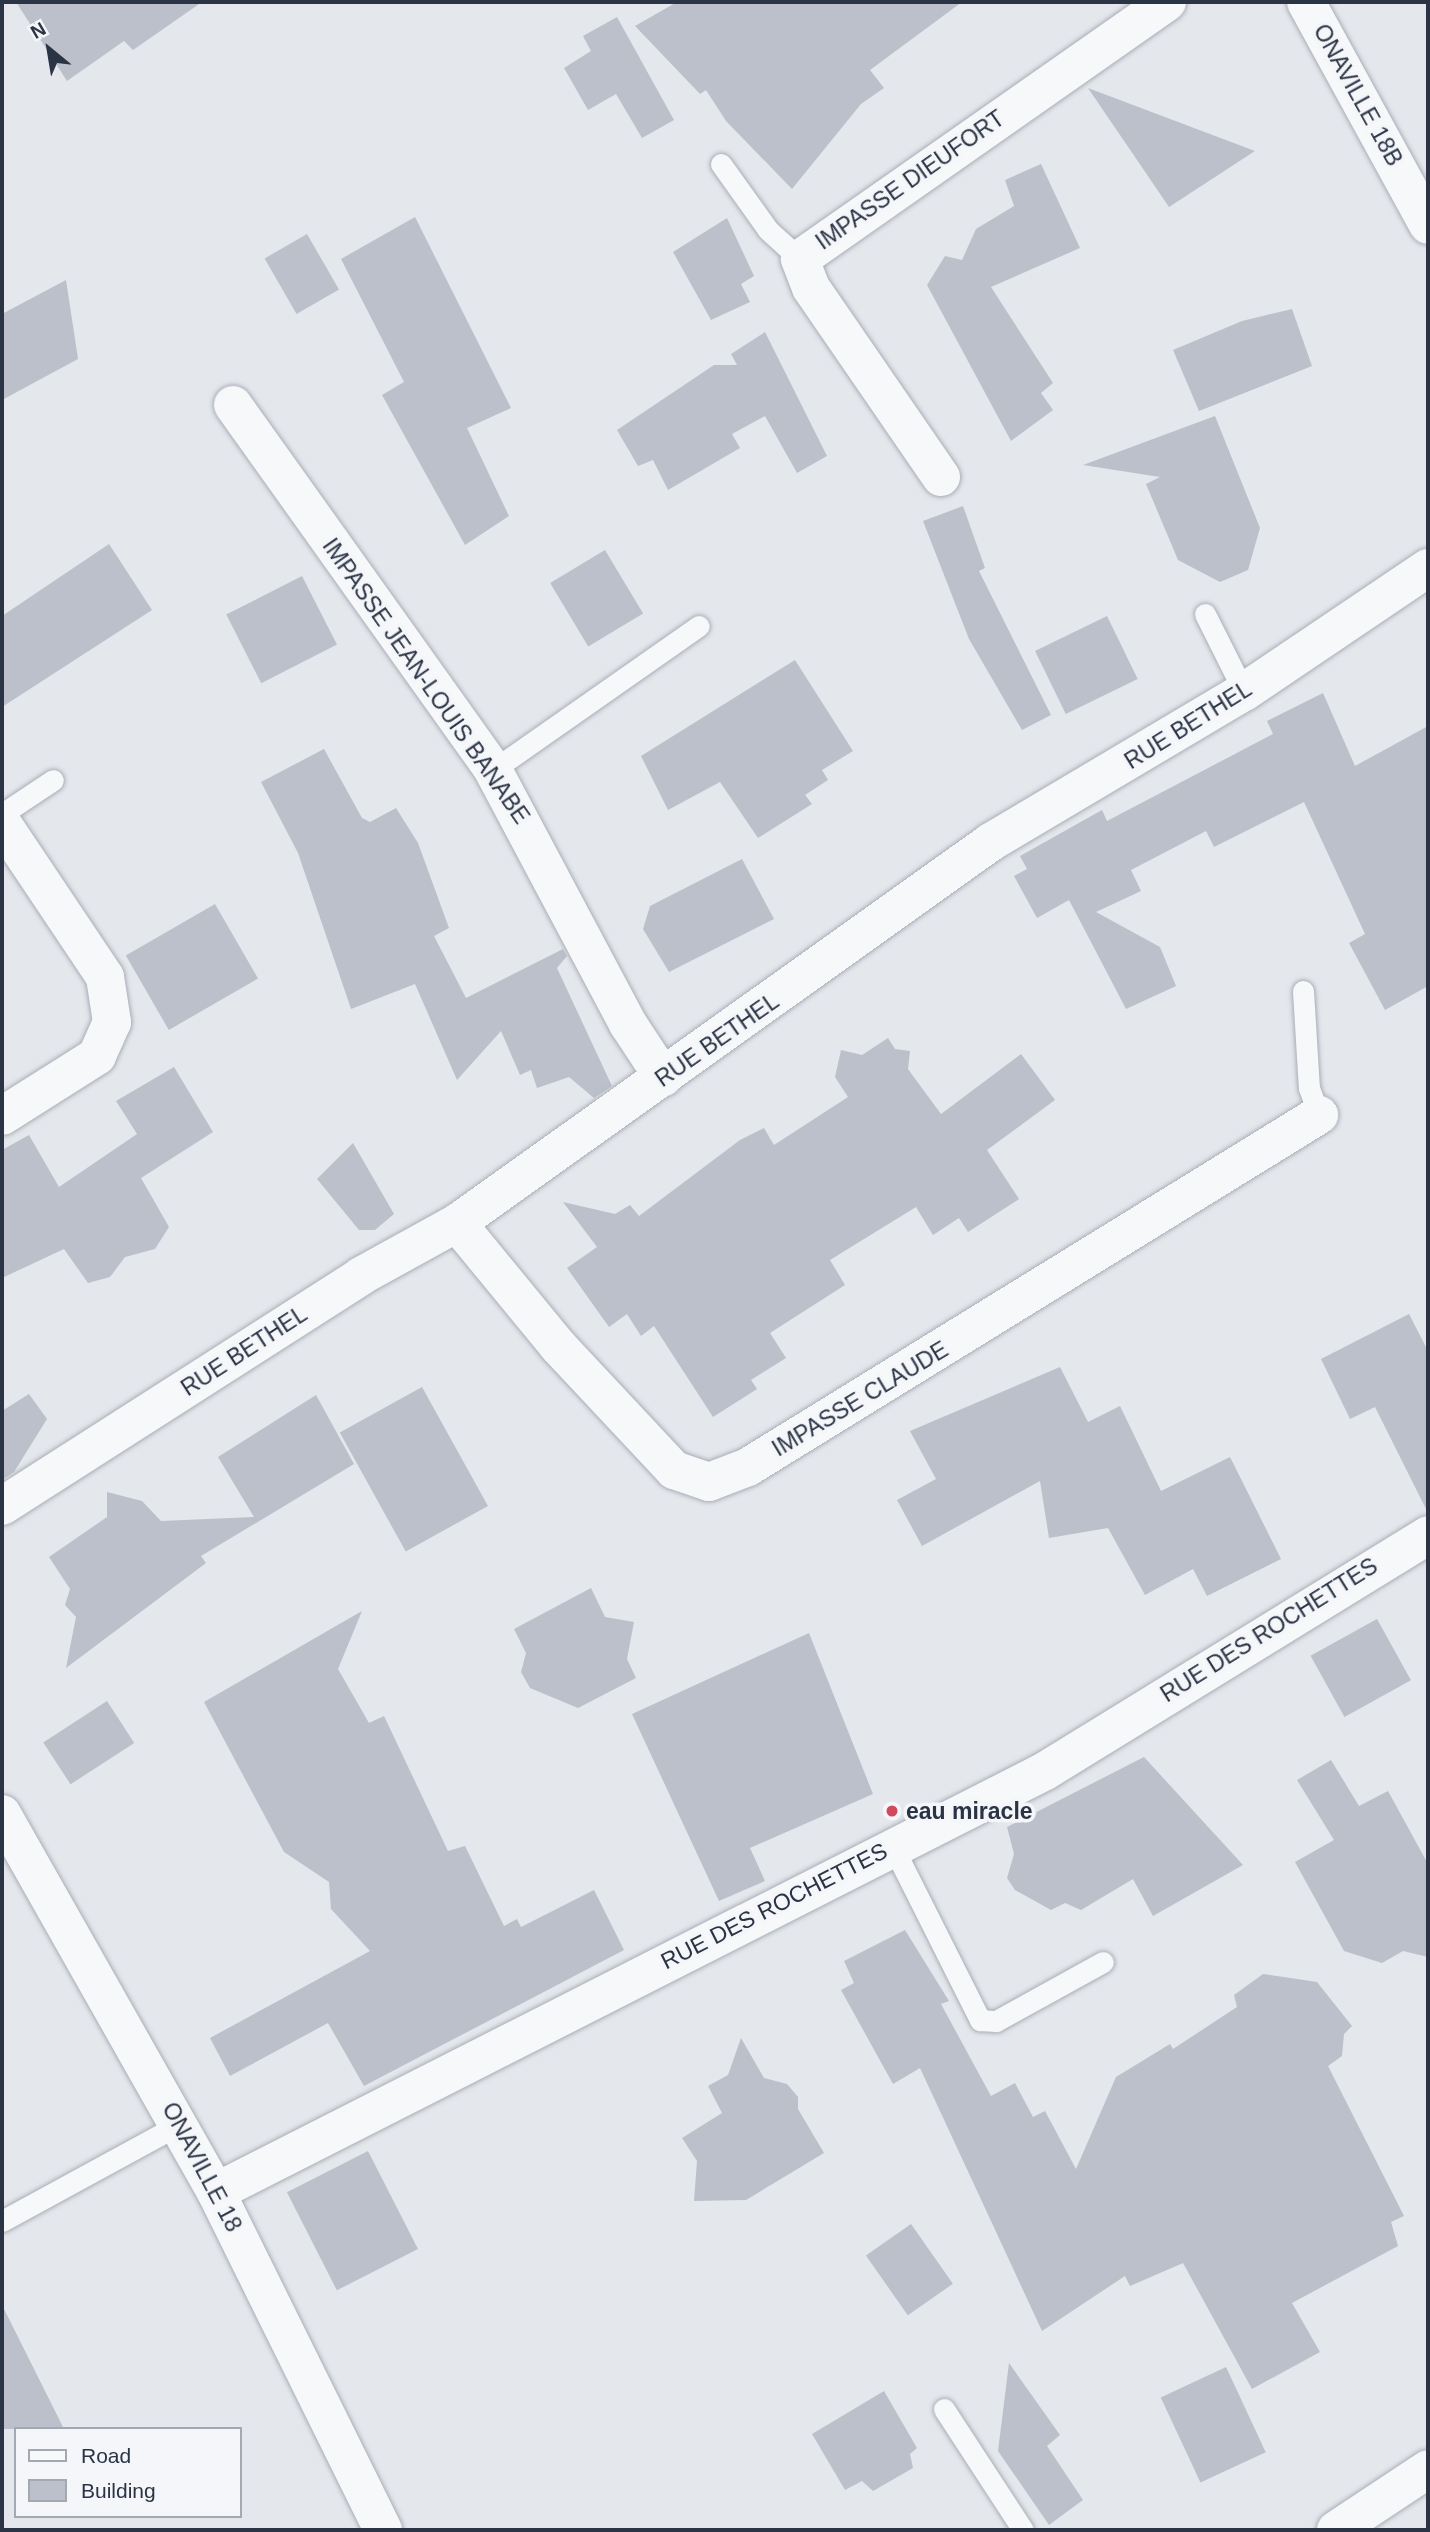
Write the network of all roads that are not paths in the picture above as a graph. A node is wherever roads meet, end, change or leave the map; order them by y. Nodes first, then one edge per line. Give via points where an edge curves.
1 (1167, 2) edge
2 (1306, 2) edge
3 (721, 164) dead end
4 (1428, 225) edge
5 (800, 259) junction
6 (233, 405) dead end
7 (941, 477) dead end
8 (1428, 568) edge
9 (1205, 614) dead end
10 (699, 626) dead end
11 (1244, 692) junction
12 (493, 771) junction
13 (53, 780) dead end
14 (2, 814) edge
15 (2, 823) edge
16 (1303, 991) dead end
17 (663, 1077) junction
18 (1319, 1115) joint
19 (2, 1116) edge
20 (457, 1223) junction
21 (2, 1506) edge
22 (1428, 1535) edge
23 (6, 1830) edge
24 (893, 1847) junction
25 (1103, 1962) dead end
26 (180, 2124) junction
27 (216, 2192) junction
28 (2, 2221) edge
29 (944, 2409) dead end
30 (1428, 2469) edge
31 (383, 2530) edge
32 (1023, 2530) edge
33 (1336, 2530) edge

1 - 5 street, IMPASSE DIEUFORT
2 - 4 street, ONAVILLE 18B
3 - 5 lane via 768,230
5 - 7 street, IMPASSE DIEUFORT via 811,288
6 - 12 street, IMPASSE JEAN-LOUIS BANABE
8 - 11 street, RUE BETHEL
9 - 11 lane
10 - 12 lane
11 - 17 street, RUE BETHEL via 991,842
12 - 17 street, IMPASSE JEAN-LOUIS BANABE via 628,1024
13 - 14 lane
15 - 19 street via 106,977 112,1022 97,1056
16 - 18 lane via 1309,1088
17 - 20 street, RUE BETHEL
18 - 20 street, IMPASSE CLAUDE via 771,1453 709,1482 674,1469 558,1346
20 - 21 street, RUE BETHEL via 361,1276
22 - 24 street, RUE DES ROCHETTES via 1045,1771
23 - 26 street, ONAVILLE 18
24 - 25 lane via 979,2020 996,2021
24 - 27 street, RUE DES ROCHETTES
26 - 27 street, ONAVILLE 18
26 - 28 lane
27 - 31 street, ONAVILLE 18
29 - 32 lane
30 - 33 street

